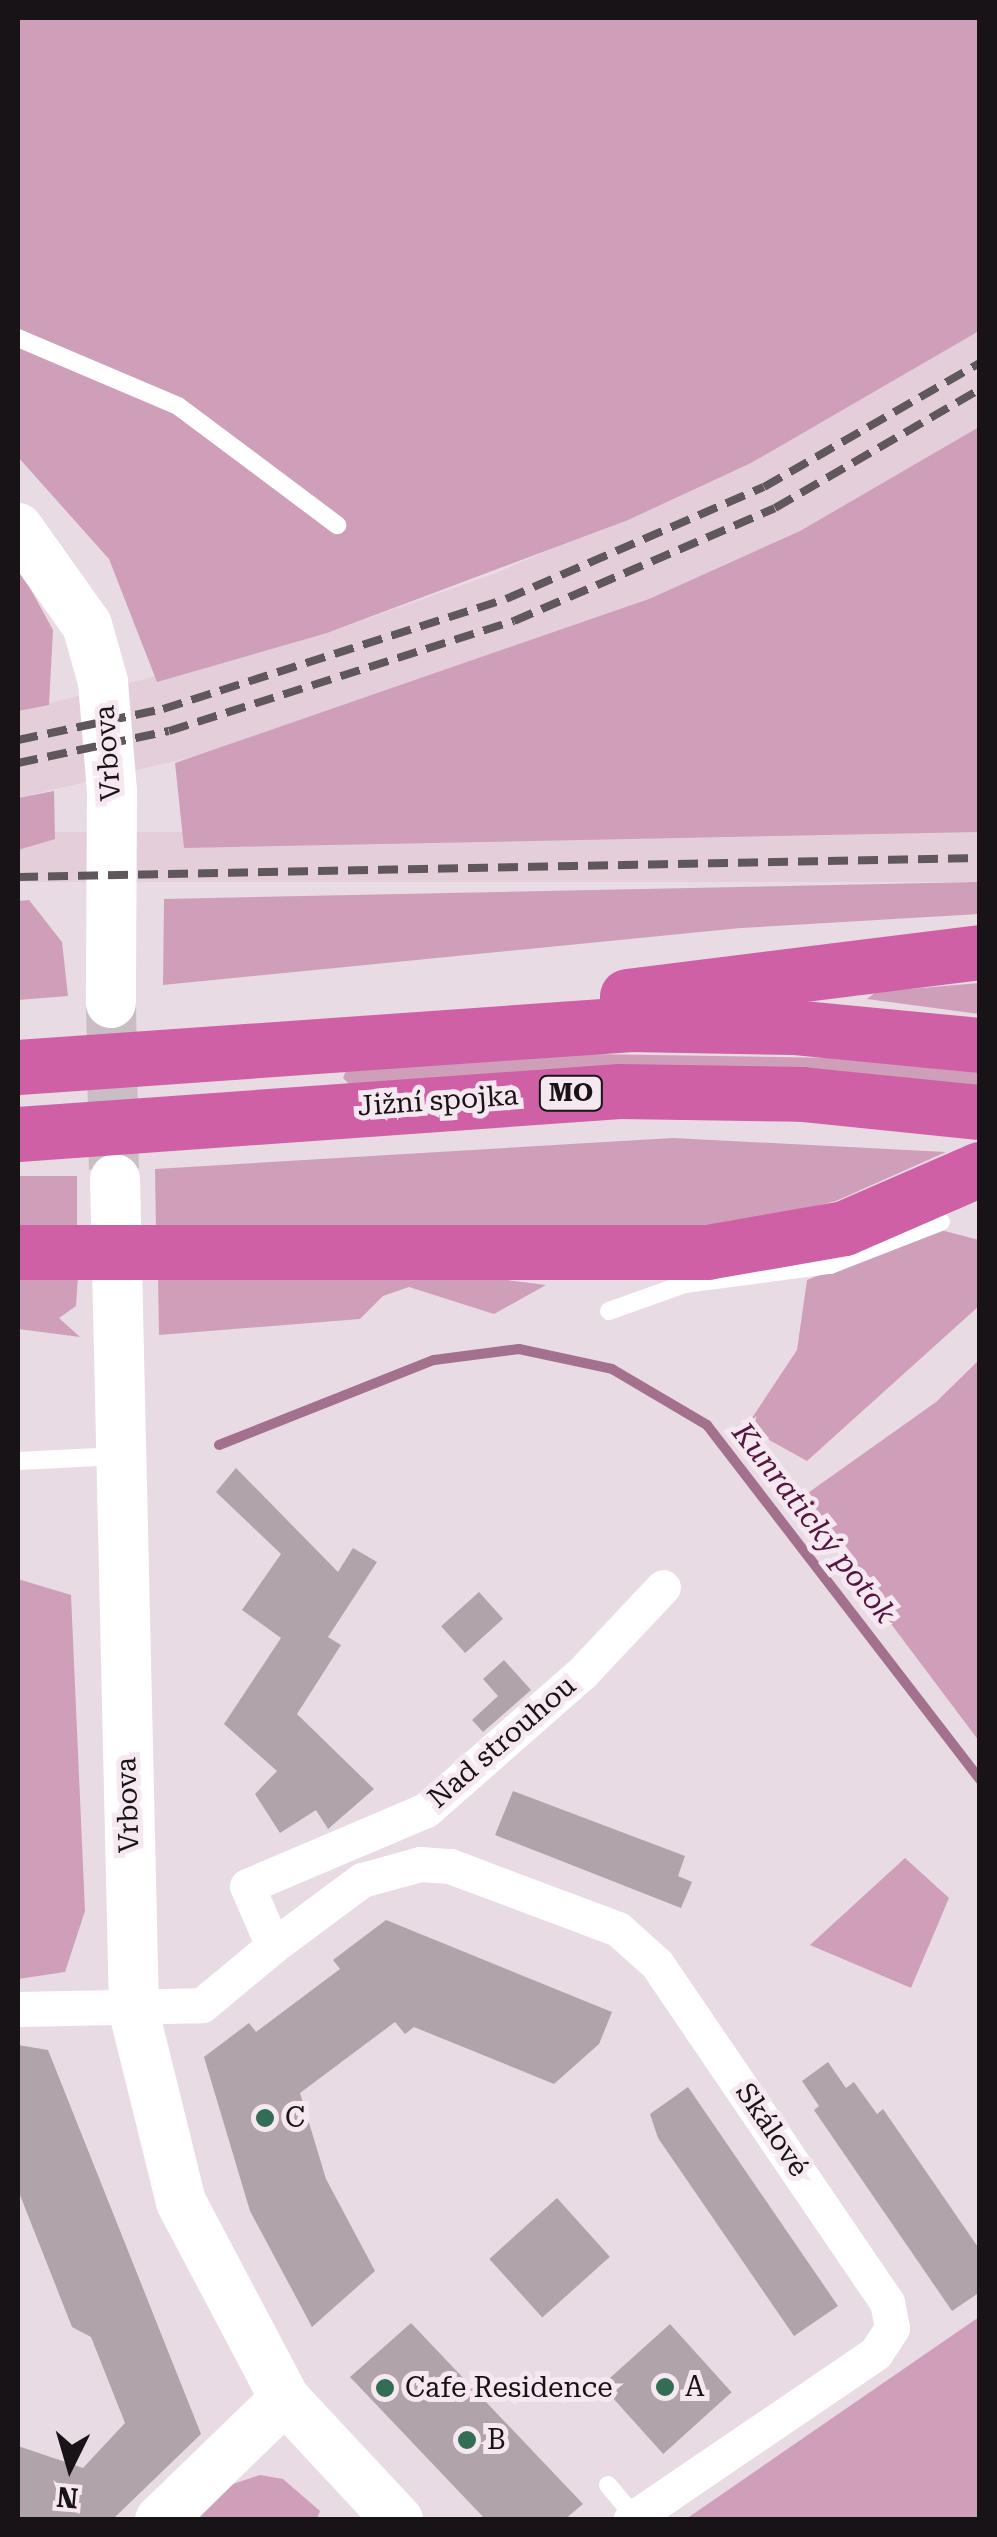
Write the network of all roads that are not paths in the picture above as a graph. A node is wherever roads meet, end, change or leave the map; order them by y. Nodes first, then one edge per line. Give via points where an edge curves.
1 (18, 338) edge
2 (337, 525) dead end
3 (18, 528) edge
4 (980, 952) edge
5 (111, 1004) tunnel mouth
6 (980, 1045) edge
7 (262, 1047) junction
8 (42, 1064) edge
9 (980, 1112) edge
10 (43, 1132) edge
11 (980, 1169) edge
12 (114, 1179) tunnel mouth
13 (941, 1222) dead end
14 (18, 1252) edge
15 (610, 1311) dead end
16 (119, 1456) junction
17 (18, 1461) edge
18 (663, 1588) dead end
19 (273, 1946) junction
20 (18, 2009) edge
21 (134, 2012) junction
22 (284, 2399) junction
23 (608, 2485) dead end
24 (632, 2518) edge
25 (160, 2520) edge
26 (398, 2520) edge

1 - 2 lane via 178,406
3 - 5 main road, Vrbova via 87,626 103,682 112,791
4 - 7 highway
6 - 7 highway via 793,1027 631,1024
7 - 8 highway
9 - 10 highway, Jižní spojka / MO via 802,1094 619,1092
11 - 14 highway via 886,1214 753,1248
12 - 16 main road, Vrbova
13 - 15 lane via 830,1265 685,1284
16 - 17 lane
16 - 21 main road, Vrbova
18 - 19 street, Nad strouhou via 582,1673 426,1810 247,1886
19 - 21 street via 202,2005
19 - 24 street, Skálové via 338,1896 391,1869 450,1866 618,1929 638,1944 887,2302 892,2328 876,2353
20 - 21 street
21 - 22 main road, Vrbova via 180,2202
22 - 25 main road
22 - 26 main road, Vrbova
23 - 24 lane

